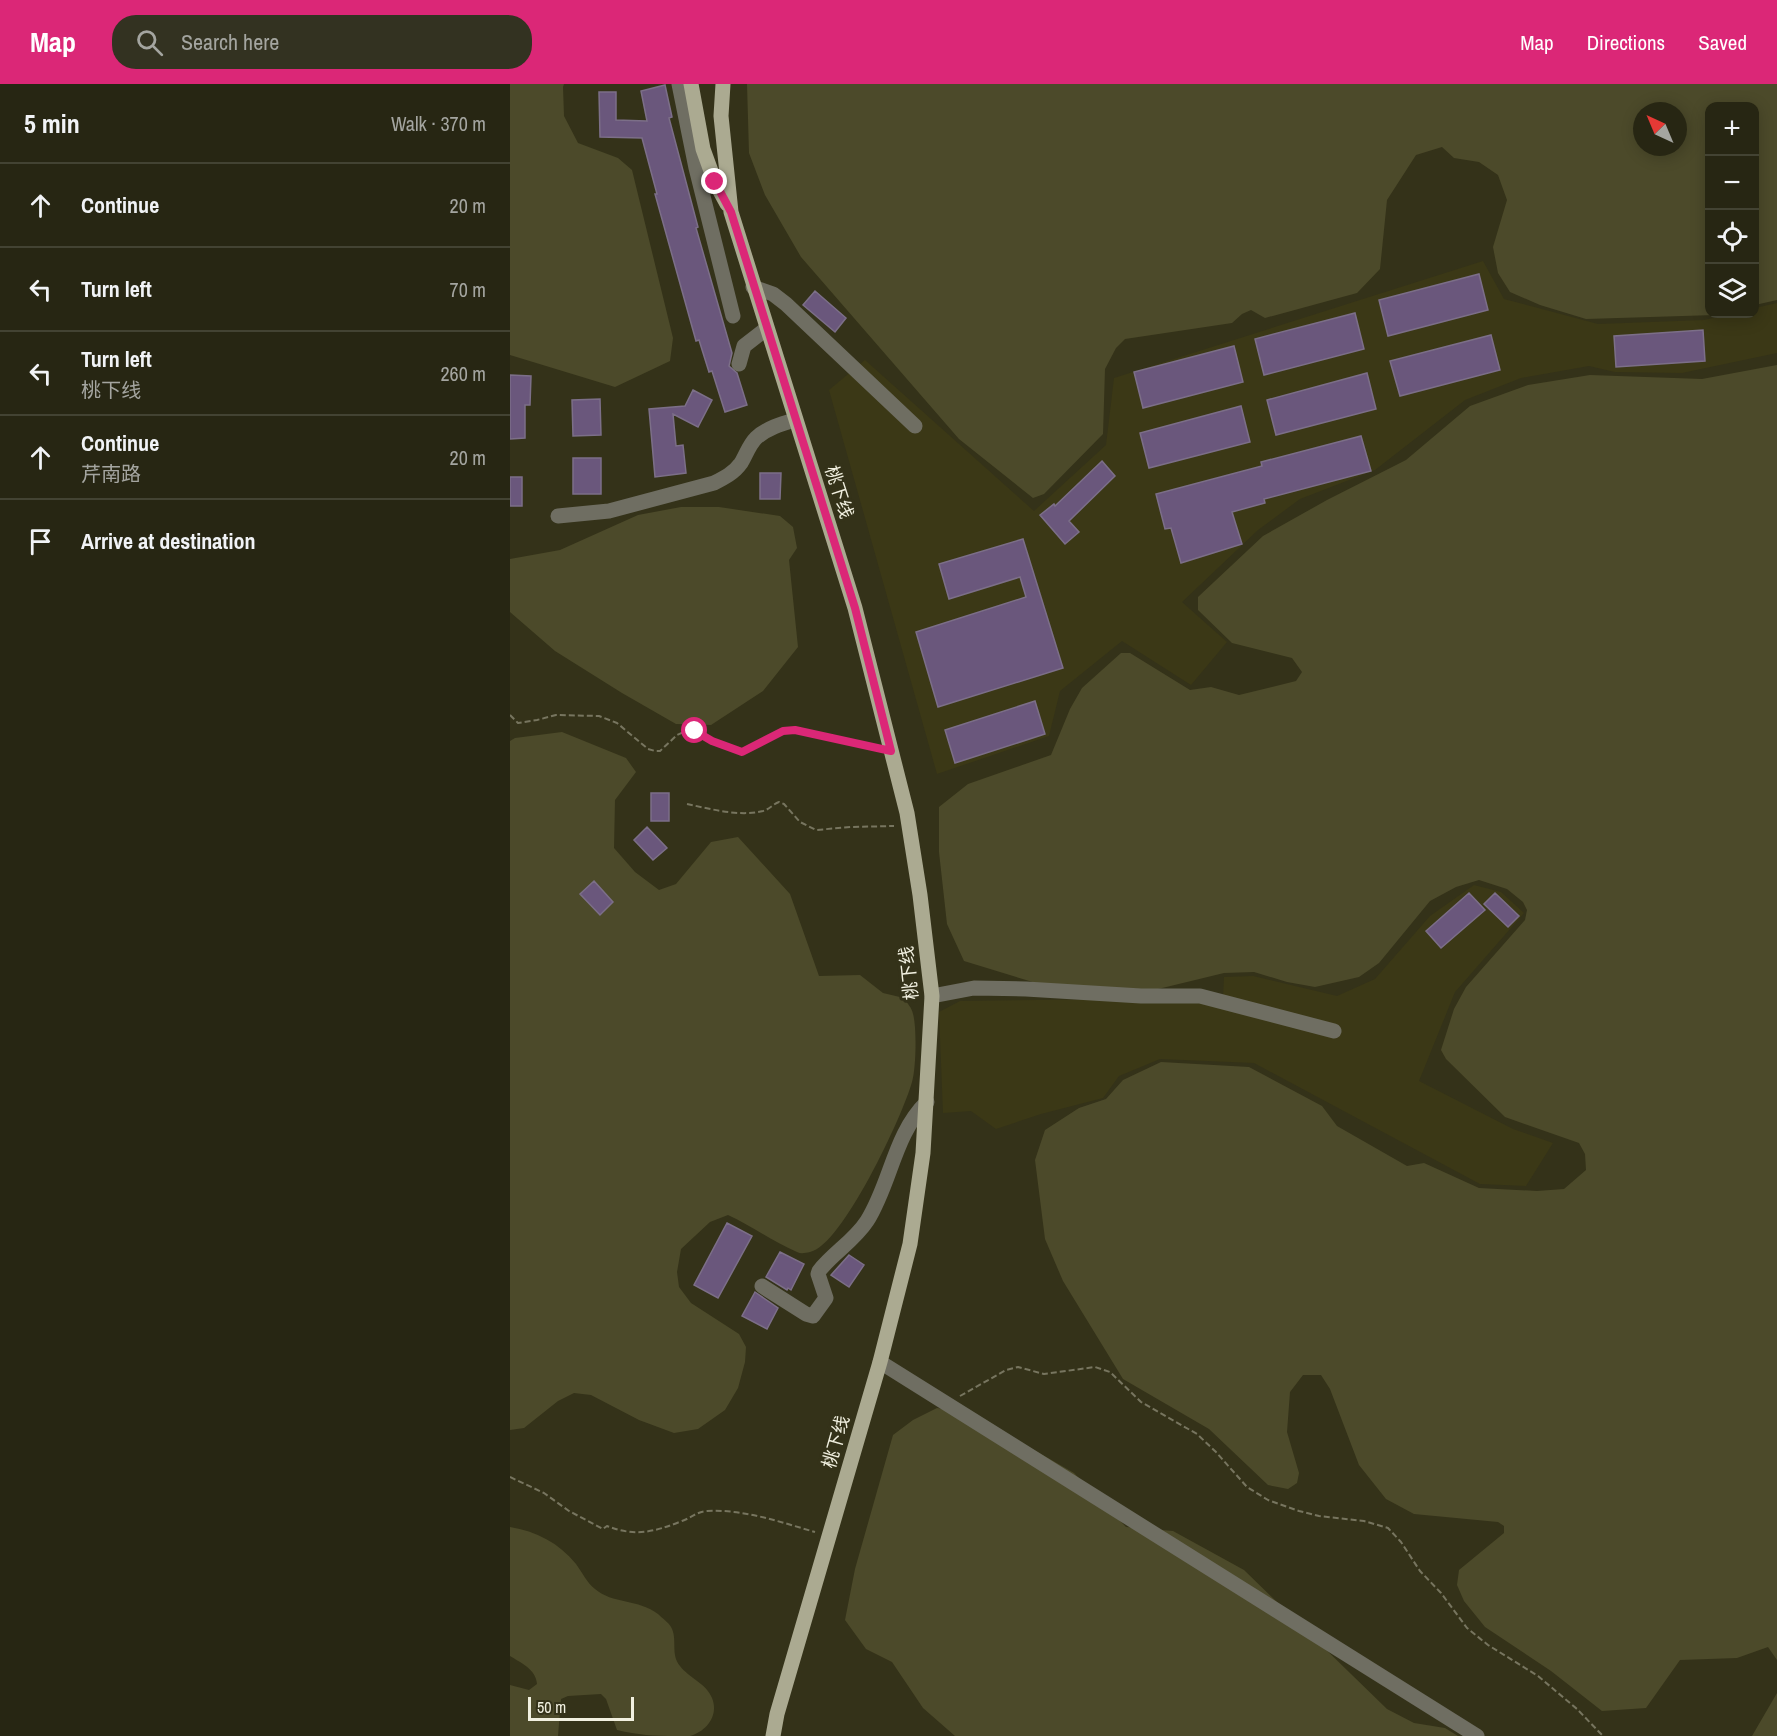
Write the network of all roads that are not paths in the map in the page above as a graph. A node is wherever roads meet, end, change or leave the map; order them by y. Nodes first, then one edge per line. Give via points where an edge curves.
1 (679, 84) edge
2 (691, 84) edge
3 (723, 84) edge
4 (731, 212) junction
5 (753, 287) junction
6 (733, 316) dead end
7 (766, 329) junction
8 (739, 364) dead end
9 (795, 420) junction
10 (915, 426) dead end
11 (558, 516) dead end
12 (932, 996) junction
13 (1334, 1031) dead end
14 (927, 1102) junction
15 (762, 1286) dead end
16 (880, 1362) junction
17 (773, 1736) edge
18 (1477, 1736) edge

1 - 6 street
2 - 4 main road via 703,149
3 - 4 main road via 721,116
4 - 5 main road, 桃下线
5 - 7 main road, 桃下线
5 - 10 street via 786,304
7 - 8 street via 744,346
7 - 9 main road, 桃下线
9 - 11 street via 773,427 754,440 739,466 714,483 609,511
9 - 12 main road, 桃下线 via 855,608 909,826
12 - 13 street via 974,988 1200,996
12 - 14 main road, 桃下线
14 - 15 street via 912,1119 867,1220 819,1271 826,1298 816,1314 806,1314
14 - 16 main road, 桃下线 via 910,1244
16 - 17 main road, 桃下线
16 - 18 street

